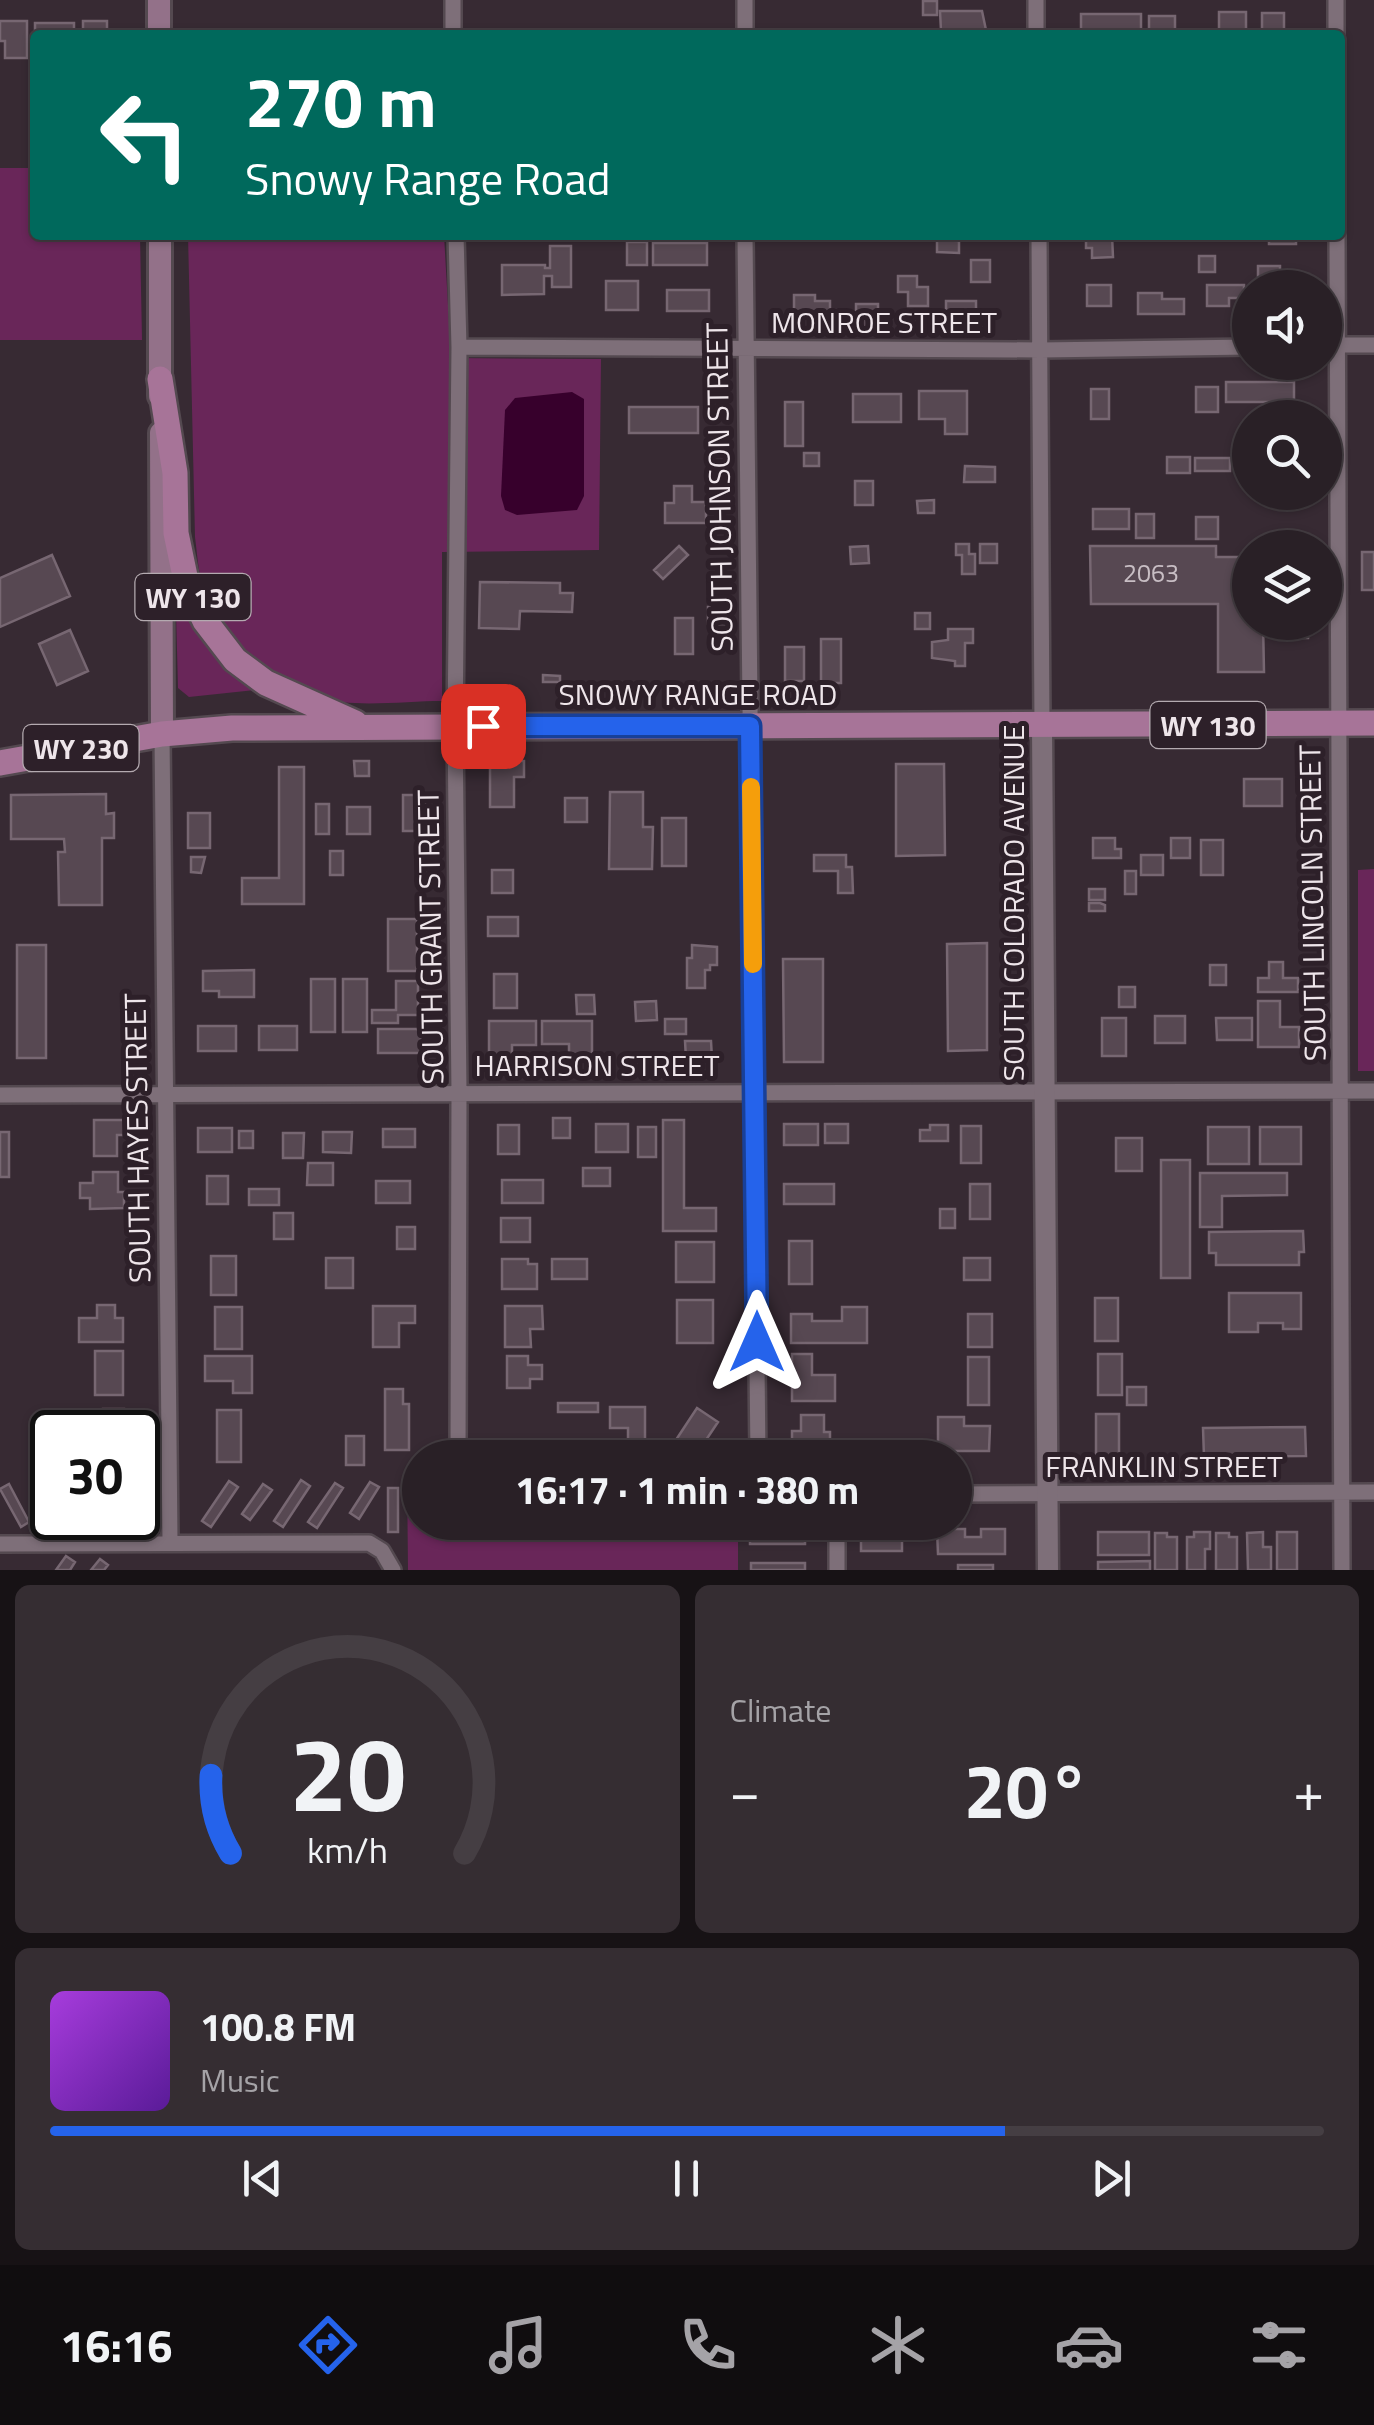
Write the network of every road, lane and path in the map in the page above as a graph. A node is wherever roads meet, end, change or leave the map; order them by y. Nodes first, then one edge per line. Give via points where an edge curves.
1 (159, 0) edge
2 (453, 0) edge
3 (745, 0) edge
4 (1036, 0) edge
5 (1336, 0) edge
6 (159, 30) edge
7 (453, 30) edge
8 (745, 30) edge
9 (1036, 30) edge
10 (1336, 30) edge
11 (160, 240) edge
12 (456, 240) edge
13 (745, 240) edge
14 (1039, 240) edge
15 (1337, 240) edge
16 (1335, 270) edge
17 (1342, 345) edge
18 (1374, 345) edge
19 (459, 347) junction
20 (1232, 347) edge
21 (745, 350) junction
22 (1041, 350) junction
23 (160, 379) junction
24 (1332, 380) edge
25 (1338, 724) junction
26 (1374, 724) edge
27 (365, 726) junction
28 (455, 726) junction
29 (750, 726) junction
30 (1042, 726) junction
31 (162, 734) junction
32 (0, 762) edge
33 (1045, 1091) junction
34 (1374, 1091) edge
35 (459, 1092) junction
36 (1342, 1092) junction
37 (163, 1093) junction
38 (755, 1094) junction
39 (0, 1095) edge
40 (458, 1440) edge
41 (758, 1440) edge
42 (1342, 1492) junction
43 (1374, 1492) edge
44 (972, 1494) edge
45 (1048, 1494) junction
46 (837, 1540) edge
47 (170, 1542) junction
48 (0, 1544) edge
49 (393, 1570) edge
50 (837, 1570) edge
51 (1048, 1570) edge
52 (1342, 1570) edge

1 - 6 main road
2 - 7 street
3 - 8 street
4 - 9 street
5 - 10 street
11 - 23 main road, WY 130
12 - 19 street, SOUTH GRANT STREET
13 - 21 street, SOUTH JOHNSON STREET
14 - 22 street, SOUTH COLORADO AVENUE
15 - 16 street, SOUTH LINCOLN STREET
17 - 18 street
19 - 21 street, MONROE STREET
19 - 28 street, SOUTH GRANT STREET
20 - 22 street, MONROE STREET
21 - 22 street, MONROE STREET
21 - 29 street, SOUTH JOHNSON STREET
22 - 30 street, SOUTH COLORADO AVENUE
23 - 27 main road, WY 130 via 175,473 176,533 186,581 205,621 235,660 266,683
23 - 31 main road, WY 130
24 - 25 street, SOUTH LINCOLN STREET
25 - 26 main road, SNOWY RANGE ROAD / WY 130
25 - 30 main road, SNOWY RANGE ROAD / WY 130
25 - 36 street, SOUTH LINCOLN STREET
27 - 28 main road, SNOWY RANGE ROAD / WY 130
27 - 31 main road, SNOWY RANGE ROAD / WY 130
28 - 29 main road, SNOWY RANGE ROAD / WY 130
28 - 35 street, SOUTH GRANT STREET
29 - 30 main road, SNOWY RANGE ROAD / WY 130
29 - 38 street, SOUTH JOHNSON STREET
30 - 33 street, SOUTH COLORADO AVENUE
31 - 32 main road, WY 230
31 - 37 street, SOUTH HAYES STREET
33 - 36 street, HARRISON STREET
33 - 38 street, HARRISON STREET
33 - 45 street, SOUTH COLORADO AVENUE
34 - 36 street, HARRISON STREET
35 - 37 street, HARRISON STREET
35 - 38 street, HARRISON STREET
35 - 40 street, SOUTH GRANT STREET
36 - 42 street, SOUTH LINCOLN STREET
37 - 39 street, HARRISON STREET
37 - 47 street, SOUTH HAYES STREET
38 - 41 street, SOUTH JOHNSON STREET
42 - 43 street, FRANKLIN STREET
42 - 45 street, FRANKLIN STREET
42 - 52 street, SOUTH LINCOLN STREET
44 - 45 street, FRANKLIN STREET
45 - 51 street, SOUTH COLORADO AVENUE
46 - 50 street
47 - 48 street
47 - 49 street via 369,1544

